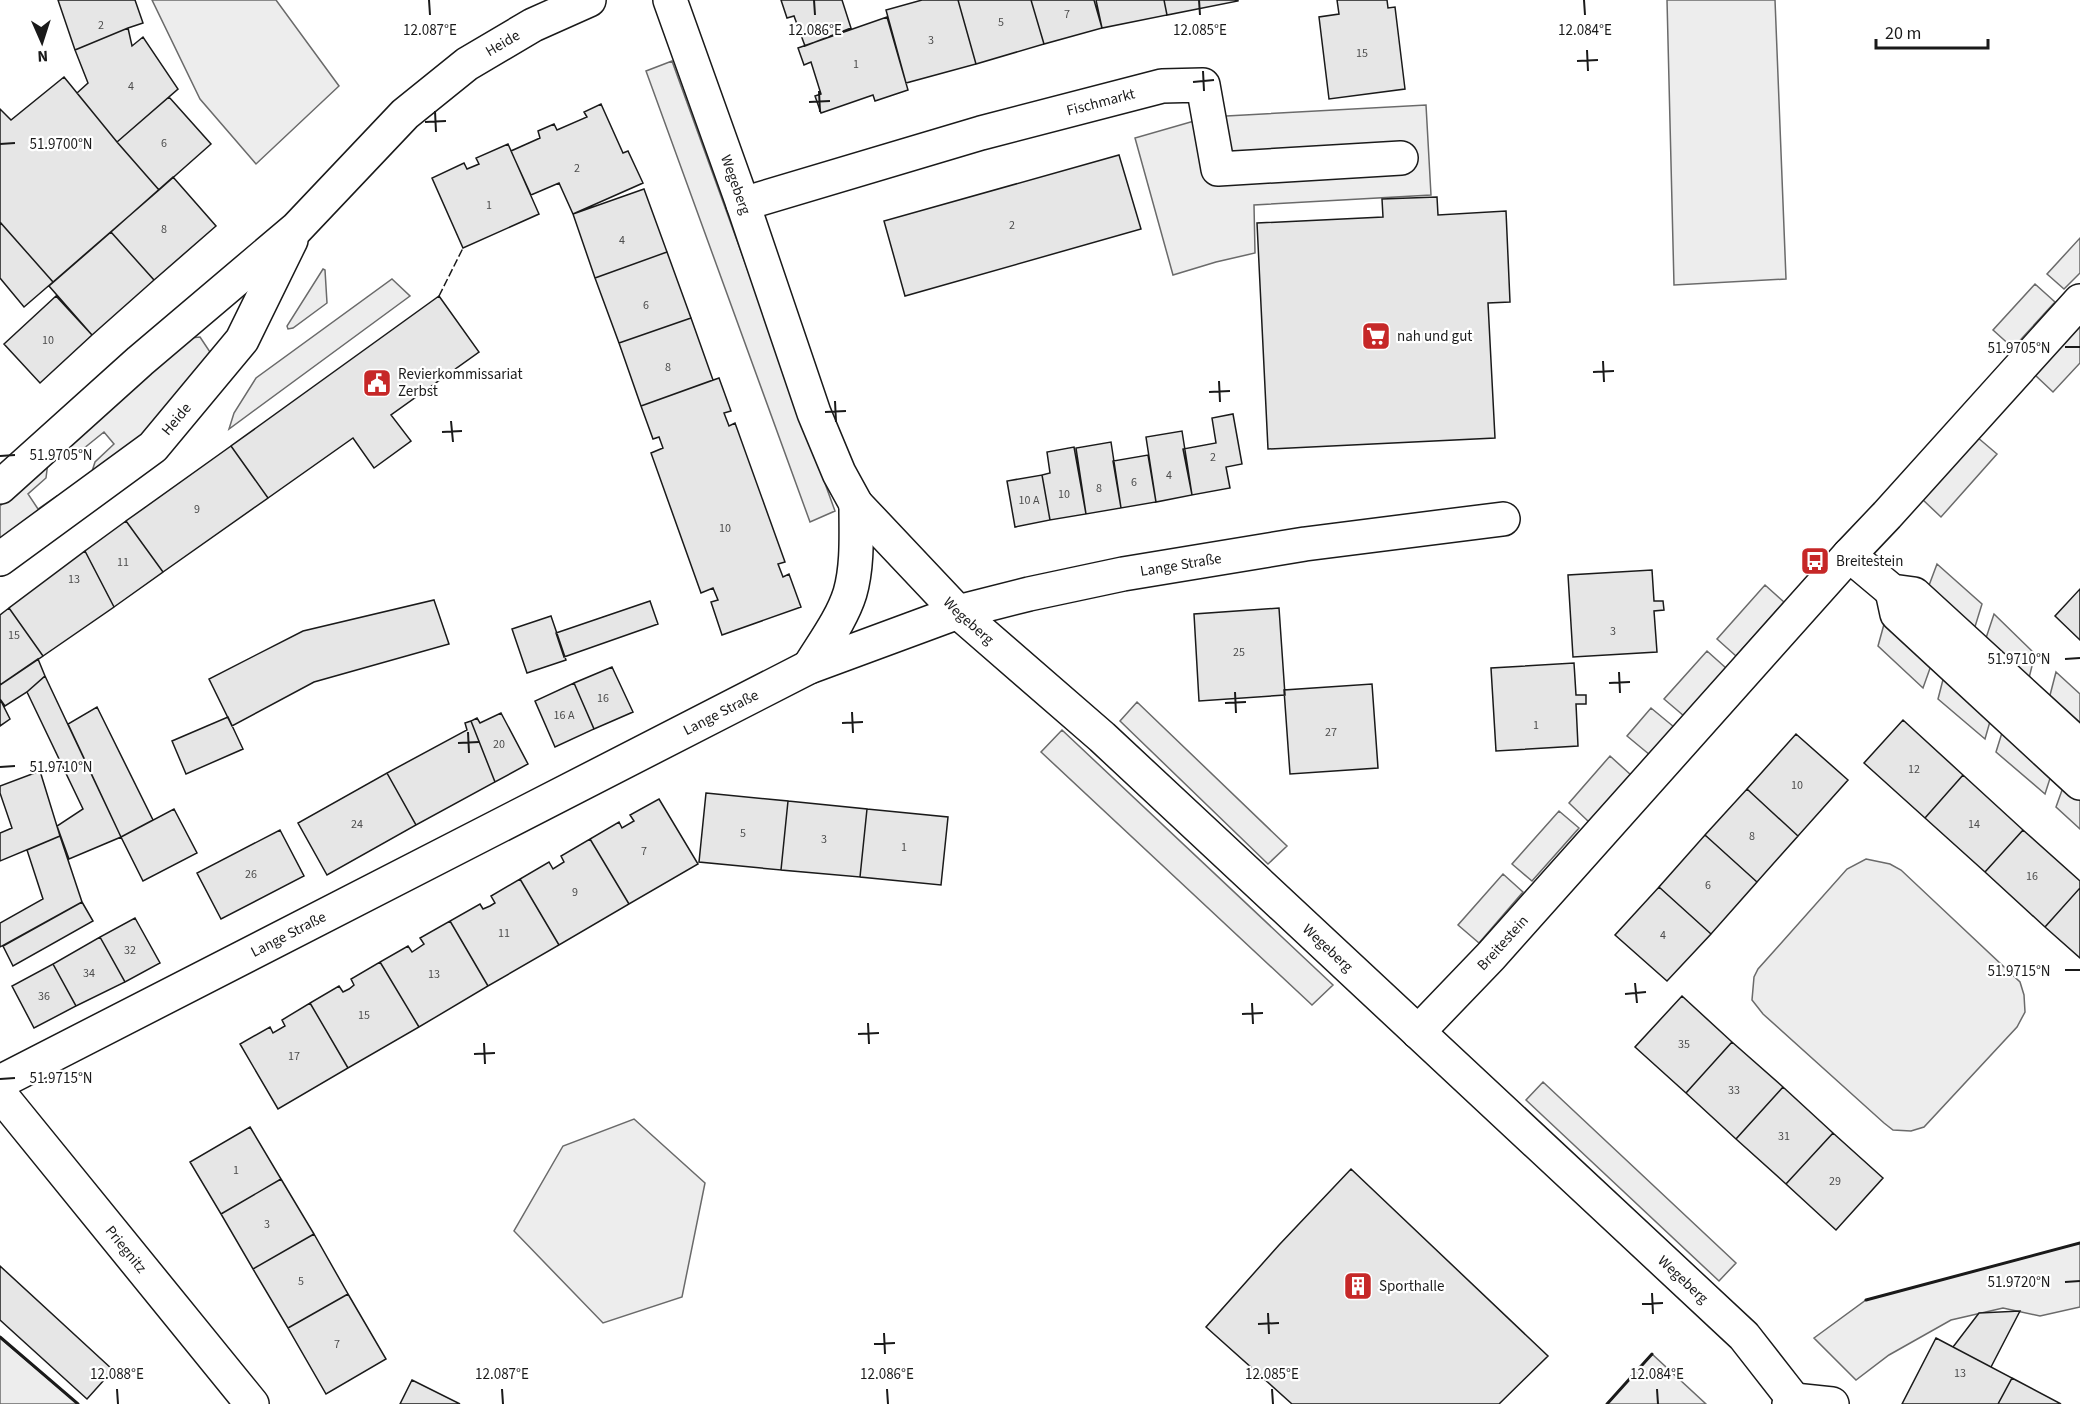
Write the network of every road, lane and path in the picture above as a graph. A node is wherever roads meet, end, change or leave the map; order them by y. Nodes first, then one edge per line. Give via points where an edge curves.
1 (589, 0) edge
2 (670, 0) edge
3 (1401, 158) dead end
4 (742, 204) junction
5 (297, 228) junction
6 (2080, 301) edge
7 (0, 487) edge
8 (856, 504) junction
9 (1503, 519) dead end
10 (1849, 555) junction
11 (0, 559) edge
12 (1892, 591) junction
13 (958, 612) junction
14 (809, 668) junction
15 (2080, 746) edge
16 (2080, 783) edge
17 (1418, 1032) junction
18 (0, 1082) edge
19 (0, 1094) edge
20 (1792, 1402) edge
21 (252, 1404) edge
22 (1832, 1404) edge

1 - 5 street, Heide via 533,24 467,64 405,114
2 - 4 street, Wegeberg
3 - 4 street, Fischmarkt via 1218,169 1203,85 1162,86 981,133
4 - 8 street, Wegeberg via 814,413
5 - 7 street, Heide
5 - 11 street, Heide via 242,340 153,447
6 - 10 street, Breitestein
8 - 13 street, Wegeberg
8 - 14 street, Wegeberg via 855,567 850,594
9 - 13 street, Lange Straße via 1305,544 1134,572
10 - 12 street
10 - 17 street, Breitestein
12 - 15 street via 1914,594
12 - 16 street via 1897,614
13 - 14 street, Lange Straße
13 - 17 street, Wegeberg via 1102,737
14 - 18 street, Lange Straße
17 - 20 street, Wegeberg via 1744,1336
19 - 21 street, Priegnitz
20 - 22 street

